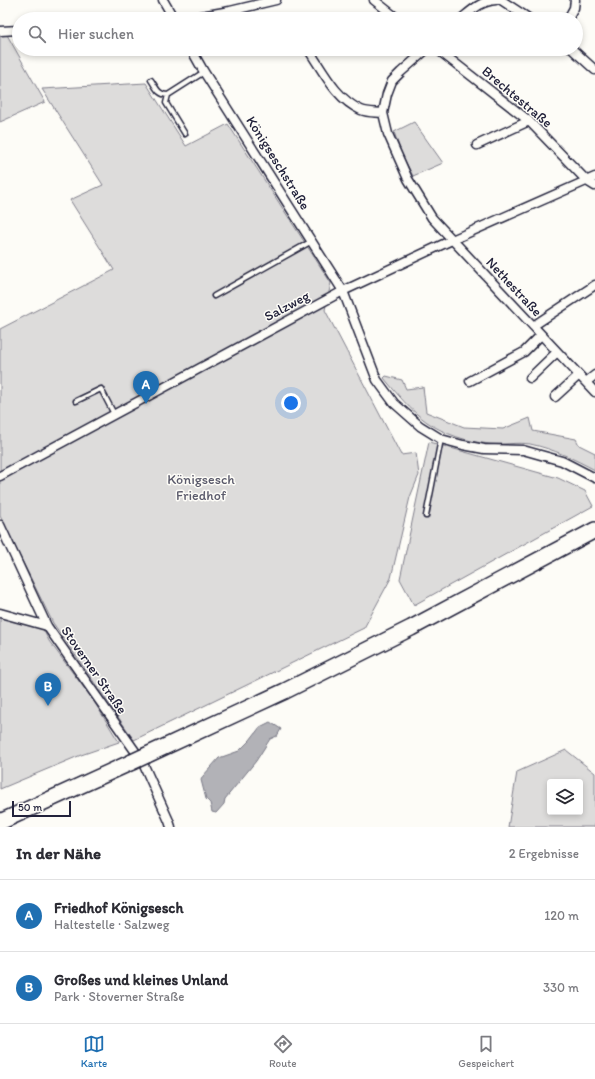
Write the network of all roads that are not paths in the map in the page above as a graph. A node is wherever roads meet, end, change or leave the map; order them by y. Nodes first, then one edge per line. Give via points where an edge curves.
1 (163, 0) edge
2 (276, 0) edge
3 (374, 0) edge
4 (496, 0) edge
5 (501, 0) edge
6 (575, 0) edge
7 (170, 12) edge
8 (224, 12) edge
9 (389, 12) edge
10 (470, 12) edge
11 (519, 12) edge
12 (572, 12) edge
13 (12, 30) edge
14 (0, 31) edge
15 (195, 56) edge
16 (313, 56) edge
17 (419, 56) edge
18 (445, 56) edge
19 (580, 56) edge
20 (595, 70) edge
21 (204, 72) junction
22 (152, 80) dead end
23 (168, 95) junction
24 (383, 113) junction
25 (529, 121) junction
26 (185, 134) dead end
27 (478, 145) dead end
28 (595, 177) edge
29 (587, 181) junction
30 (595, 186) edge
31 (452, 240) junction
32 (312, 241) junction
33 (595, 285) edge
34 (343, 291) junction
35 (214, 296) dead end
36 (532, 326) junction
37 (541, 335) junction
38 (557, 352) junction
39 (579, 375) junction
40 (595, 375) edge
41 (530, 378) dead end
42 (470, 381) dead end
43 (586, 382) junction
44 (595, 392) edge
45 (555, 397) dead end
46 (76, 401) dead end
47 (114, 414) junction
48 (441, 439) junction
49 (0, 476) edge
50 (595, 478) edge
51 (426, 516) dead end
52 (0, 525) edge
53 (595, 530) edge
54 (0, 613) edge
55 (47, 626) junction
56 (0, 822) edge
57 (171, 827) edge

1 - 7 street
2 - 8 street
3 - 9 street
4 - 10 street via 487,1
5 - 11 street
6 - 12 street
13 - 14 street
15 - 21 street, Königseschstraße
16 - 24 street via 346,101 363,111
17 - 24 street via 392,81
18 - 25 street, Brechtestraße
19 - 20 street
21 - 23 lane
21 - 32 street, Königseschstraße
22 - 23 lane via 159,92
23 - 26 lane via 166,103
24 - 31 street, Nethestraße via 388,134 408,179 432,218
25 - 27 street
25 - 29 street, Brechtestraße
28 - 29 street, Salzweg
29 - 30 street, Brechtestraße
29 - 31 street, Salzweg
31 - 34 street, Salzweg
31 - 36 street, Nethestraße
32 - 34 street, Königseschstraße
32 - 35 lane
33 - 36 street
34 - 47 street, Salzweg
34 - 48 street, Königseschstraße via 377,380 394,404 420,426
36 - 37 street, Nethestraße
37 - 38 street, Nethestraße
37 - 42 street via 524,352
38 - 39 street, Nethestraße
38 - 41 street
39 - 43 street, Nethestraße
39 - 45 street
40 - 43 street
43 - 44 street, Nethestraße
46 - 47 lane via 101,389
47 - 49 street, Salzweg
48 - 50 street, Königseschstraße via 484,449 523,450 562,461
48 - 51 lane
52 - 55 street, Stoverner Straße
53 - 56 highway, bridge via 411,628 285,691
54 - 55 street
55 - 57 street, Stoverner Straße via 142,760

